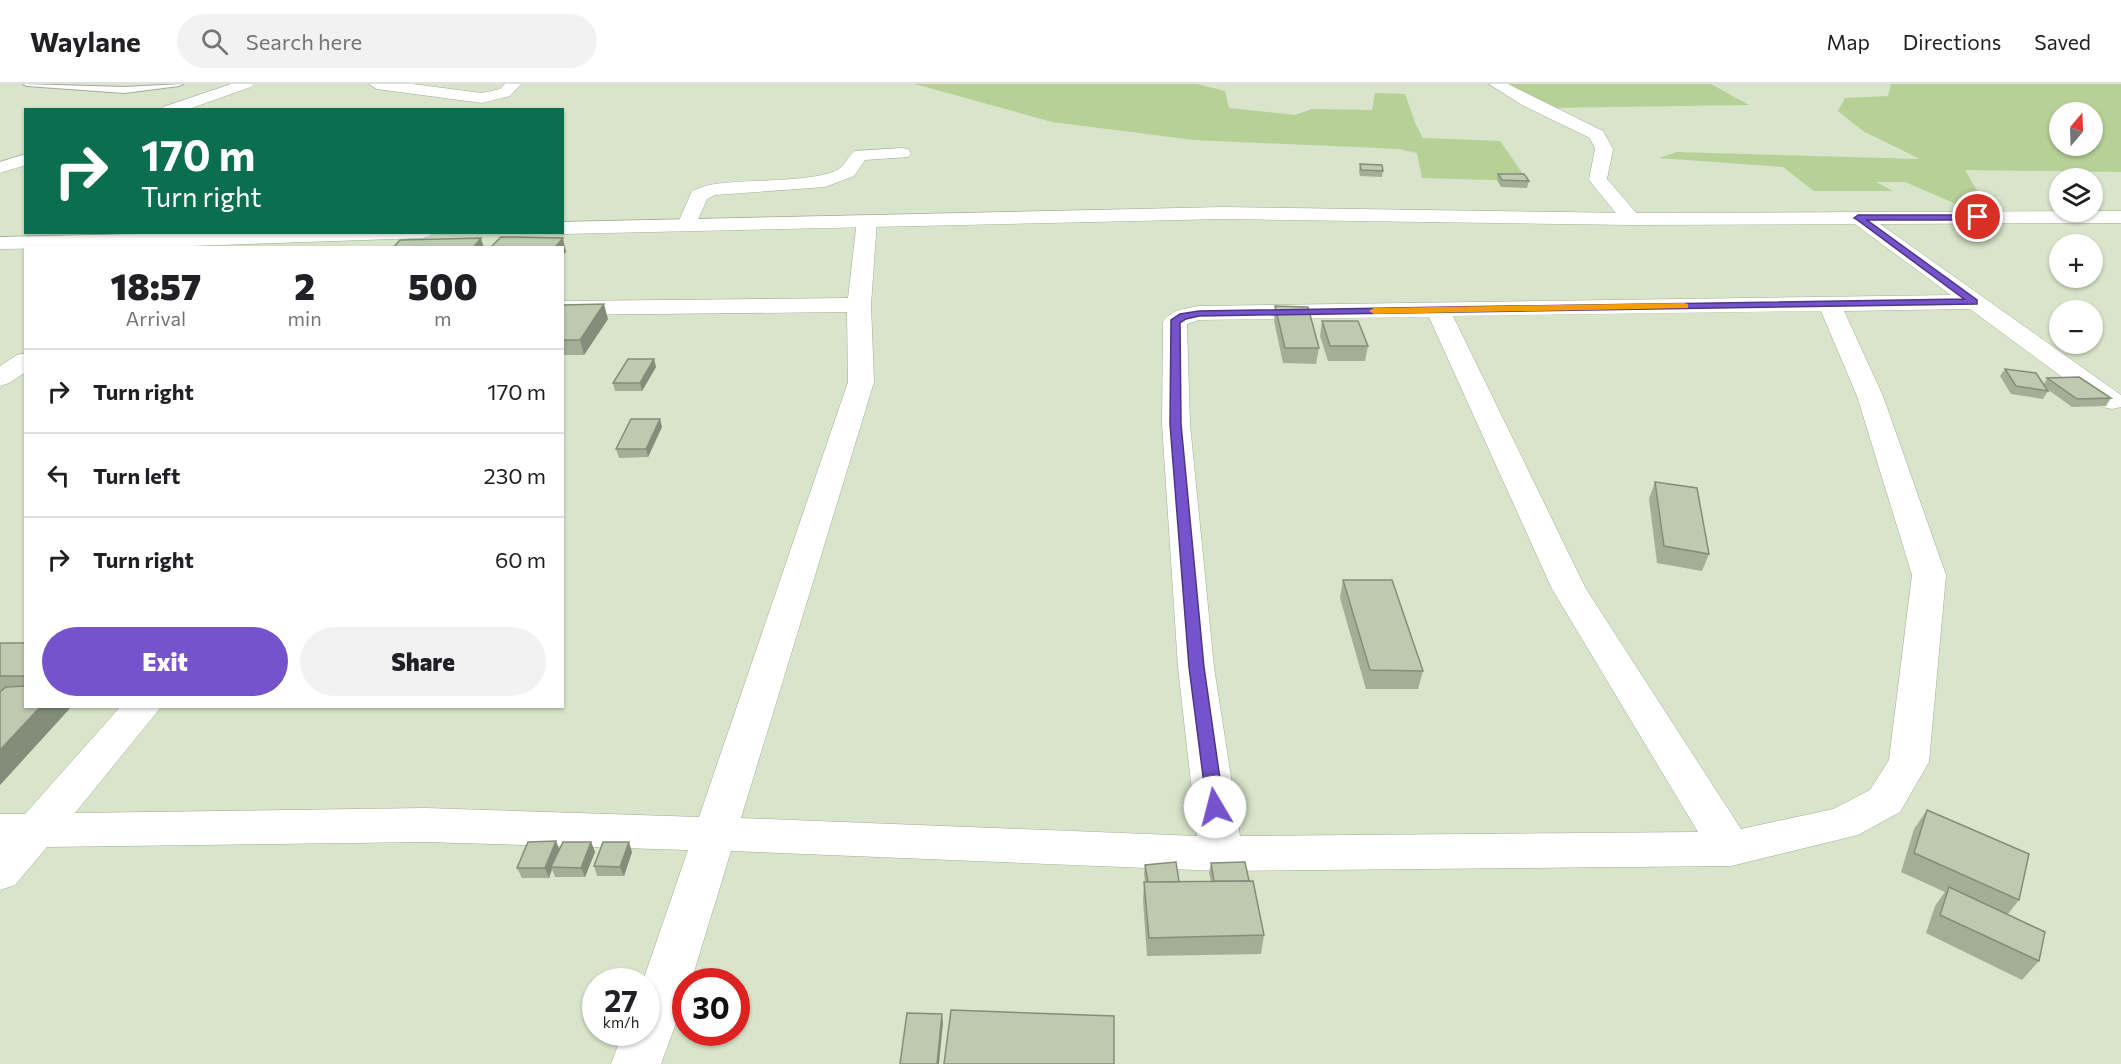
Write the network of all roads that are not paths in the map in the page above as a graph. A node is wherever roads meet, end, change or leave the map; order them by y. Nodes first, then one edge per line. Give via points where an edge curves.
1 (27, 84) edge
2 (179, 84) edge
3 (246, 84) edge
4 (377, 84) edge
5 (513, 84) edge
6 (1497, 84) edge
7 (491, 103) edge
8 (175, 108) edge
9 (902, 153) dead end
10 (24, 160) edge
11 (0, 168) edge
12 (0, 173) edge
13 (24, 174) edge
14 (2121, 217) edge
15 (1858, 218) junction
16 (1631, 219) junction
17 (867, 220) junction
18 (687, 225) junction
19 (564, 228) edge
20 (384, 234) edge
21 (0, 243) edge
22 (187, 244) edge
23 (1974, 302) junction
24 (859, 305) junction
25 (1830, 306) junction
26 (564, 308) edge
27 (1438, 310) junction
28 (24, 361) edge
29 (0, 378) edge
30 (2112, 401) edge
31 (141, 708) edge
32 (18, 830) edge
33 (714, 834) junction
34 (1731, 849) junction
35 (1221, 854) junction
36 (0, 872) edge
37 (636, 1064) edge

1 - 2 lane via 124,90
3 - 8 street
4 - 7 street
5 - 7 street
6 - 16 street via 1597,135 1604,149 1598,180
9 - 18 street via 861,155 847,172 825,180 712,190 699,195
10 - 11 street
12 - 13 street
14 - 15 street
15 - 16 street
15 - 23 street
16 - 17 street via 1223,213
17 - 18 street
17 - 24 street
18 - 19 street
20 - 22 street
21 - 22 street
23 - 25 street
23 - 30 street
24 - 26 street
24 - 33 street via 861,382
25 - 27 street
25 - 34 street via 1870,396 1929,575 1909,762 1885,801 1843,823
27 - 34 street via 1569,589
27 - 35 street via 1199,314 1183,316 1175,322 1176,424 1195,655
28 - 29 street
31 - 32 street
32 - 33 street via 425,825
32 - 36 street
33 - 35 street
33 - 37 street
34 - 35 street

